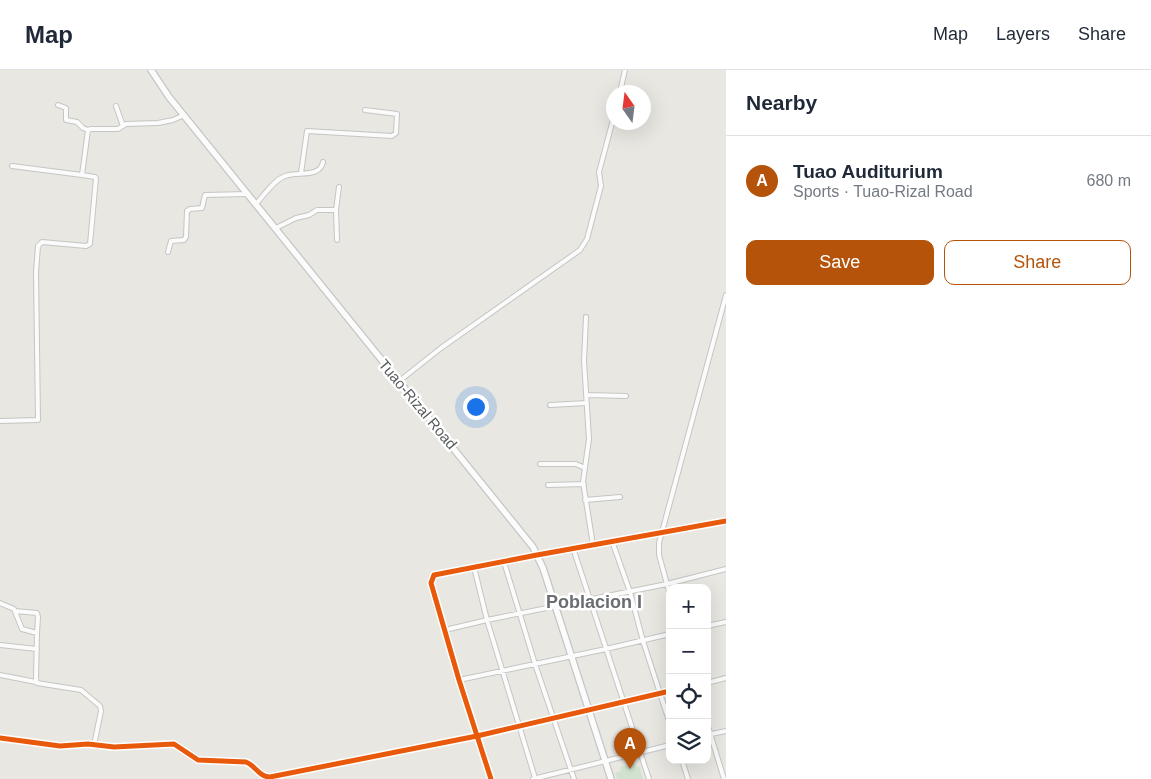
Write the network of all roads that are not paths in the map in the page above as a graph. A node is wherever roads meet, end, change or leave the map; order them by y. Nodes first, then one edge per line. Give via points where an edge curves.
1 (151, 70) edge
2 (625, 70) edge
3 (622, 85) edge
4 (58, 105) dead end
5 (116, 106) dead end
6 (365, 110) dead end
7 (184, 115) junction
8 (123, 126) junction
9 (88, 130) junction
10 (610, 130) edge
11 (324, 162) dead end
12 (12, 166) dead end
13 (302, 173) junction
14 (82, 175) junction
15 (338, 188) dead end
16 (248, 194) junction
17 (256, 204) junction
18 (336, 210) junction
19 (276, 228) junction
20 (337, 240) dead end
21 (168, 252) dead end
22 (726, 295) edge
23 (586, 317) dead end
24 (398, 382) junction
25 (587, 396) junction
26 (626, 396) dead end
27 (587, 404) junction
28 (550, 405) dead end
29 (0, 421) edge
30 (540, 464) dead end
31 (585, 468) junction
32 (584, 484) junction
33 (548, 485) dead end
34 (620, 497) dead end
35 (585, 500) junction
36 (726, 521) edge
37 (661, 532) junction
38 (612, 541) junction
39 (593, 544) junction
40 (573, 548) junction
41 (537, 554) junction
42 (504, 562) junction
43 (474, 567) junction
44 (726, 568) edge
45 (666, 584) edge
46 (667, 584) joint
47 (630, 592) junction
48 (589, 600) junction
49 (0, 603) edge
50 (554, 606) junction
51 (15, 611) junction
52 (519, 614) junction
53 (488, 620) junction
54 (726, 622) edge
55 (711, 625) edge
56 (445, 630) junction
57 (37, 632) junction
58 (666, 635) edge
59 (642, 641) junction
60 (0, 646) edge
61 (37, 649) junction
62 (606, 649) junction
63 (571, 656) junction
64 (535, 664) junction
65 (502, 670) junction
66 (0, 675) edge
67 (726, 678) edge
68 (459, 680) junction
69 (36, 682) junction
70 (711, 682) edge
71 (666, 693) edge
72 (660, 694) junction
73 (623, 702) junction
74 (588, 711) junction
75 (553, 719) junction
76 (668, 719) edge
77 (521, 727) junction
78 (726, 731) edge
79 (711, 735) edge
80 (477, 736) junction
81 (0, 738) edge
82 (711, 741) edge
83 (94, 745) junction
84 (666, 746) edge
85 (640, 752) junction
86 (604, 761) junction
87 (683, 764) edge
88 (571, 770) junction
89 (491, 779) edge
90 (534, 779) edge
91 (574, 779) edge
92 (610, 779) edge
93 (648, 779) edge
94 (688, 779) edge
95 (724, 779) edge

1 - 7 main road, Tuao-Rizal Road
2 - 3 street
4 - 9 street via 66,108 66,120 77,122
5 - 8 street
6 - 13 street via 397,114 395,134 307,131
7 - 8 street via 158,123 128,123
7 - 16 main road, Tuao-Rizal Road
8 - 9 street via 119,129
9 - 14 street
10 - 24 street via 599,172 601,186 587,240 580,250
11 - 13 street via 319,171
12 - 14 street
13 - 17 street via 281,178
14 - 29 street via 96,178 89,245 42,242 38,246 38,420
15 - 18 street
16 - 17 main road, Tuao-Rizal Road
16 - 21 street via 205,195 202,208 187,211 186,237 171,241
17 - 19 main road, Tuao-Rizal Road
18 - 19 street via 317,210
18 - 20 street
19 - 24 main road, Tuao-Rizal Road
22 - 37 street
23 - 25 street via 584,361
24 - 41 main road, Tuao-Rizal Road
25 - 26 street
25 - 27 street
27 - 28 street
27 - 31 street via 589,440
30 - 31 street via 576,464
31 - 32 street
32 - 33 street
32 - 35 street
34 - 35 street
35 - 39 street
36 - 37 street
37 - 38 street
37 - 46 street via 659,555
38 - 39 street
38 - 47 street
39 - 40 street
40 - 41 street
40 - 48 street
41 - 42 street
41 - 50 main road, Tuao-Rizal Road
42 - 43 street
42 - 52 street
43 - 53 street
43 - 56 street via 438,573 432,577
44 - 46 street
45 - 47 street
47 - 48 street
47 - 59 street
48 - 50 street
48 - 62 street
49 - 51 street
50 - 52 street
50 - 63 main road, Tuao-Rizal Road
51 - 57 street via 22,629
51 - 57 street via 37,614
52 - 53 street
52 - 64 street
53 - 56 street
53 - 65 street
54 - 55 street
56 - 68 street
57 - 61 street
58 - 59 street
59 - 62 street
59 - 72 street
60 - 61 street
61 - 69 street
62 - 63 street
62 - 73 street
63 - 64 street
63 - 74 main road, Tuao-Rizal Road
64 - 65 street
64 - 75 street
65 - 68 street
65 - 77 street
66 - 69 street
67 - 70 street
68 - 80 street
69 - 83 street via 81,690 99,705
71 - 72 street
72 - 73 street
72 - 76 street
73 - 74 street
73 - 85 street
74 - 75 street
74 - 86 main road, Tuao-Rizal Road
75 - 77 street
75 - 88 street
77 - 80 street
77 - 90 street
78 - 79 street
80 - 83 street via 266,777 250,763 202,761 174,744
80 - 89 street
81 - 83 street via 60,746
82 - 95 street
84 - 85 street
85 - 86 street
85 - 93 street
86 - 88 street
86 - 92 main road, Tuao-Rizal Road
87 - 94 street
88 - 90 street
88 - 91 street

